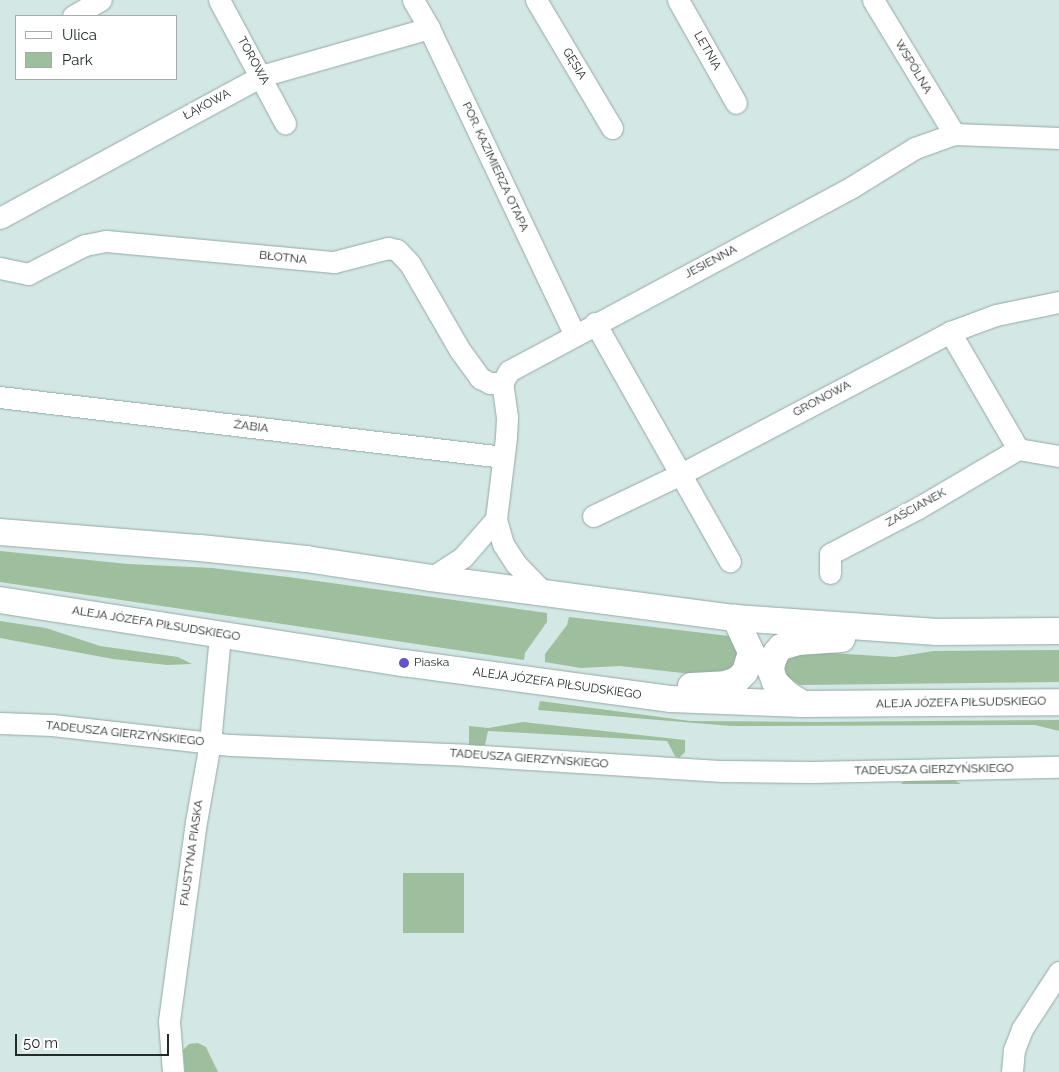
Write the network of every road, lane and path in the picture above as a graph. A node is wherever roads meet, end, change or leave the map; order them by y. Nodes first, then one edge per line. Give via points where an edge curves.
1 (101, 0) edge
2 (219, 0) edge
3 (413, 0) edge
4 (536, 0) edge
5 (678, 0) edge
6 (873, 0) edge
7 (74, 15) edge
8 (430, 28) junction
9 (261, 76) junction
10 (736, 103) dead end
11 (285, 123) dead end
12 (612, 128) dead end
13 (954, 134) junction
14 (1059, 138) edge
15 (0, 218) edge
16 (0, 268) edge
17 (1059, 302) edge
18 (594, 323) junction
19 (950, 332) junction
20 (574, 334) junction
21 (502, 383) junction
22 (0, 397) edge
23 (1018, 449) junction
24 (1059, 456) edge
25 (503, 457) junction
26 (680, 474) junction
27 (593, 516) dead end
28 (496, 519) junction
29 (0, 532) edge
30 (730, 562) dead end
31 (830, 573) dead end
32 (431, 578) junction
33 (544, 593) junction
34 (0, 600) edge
35 (735, 618) junction
36 (1059, 631) edge
37 (937, 632) junction
38 (220, 635) junction
39 (610, 692) junction
40 (1059, 702) edge
41 (803, 704) junction
42 (0, 723) edge
43 (210, 743) junction
44 (1059, 767) edge
45 (1059, 972) edge
46 (173, 1072) edge
47 (1012, 1072) edge

1 - 7 street
2 - 9 street, TOROWA
3 - 8 street, POR. KAZIMIERZA OTAPA
4 - 12 street, GĘSIA
5 - 10 street, LETNIA
6 - 13 street, WSPÓLNA
8 - 9 street, ŁĄKOWA
8 - 20 street, POR. KAZIMIERZA OTAPA
9 - 11 street, TOROWA
9 - 15 street, ŁĄKOWA
13 - 14 street, JESIENNA
13 - 18 street, JESIENNA via 915,148 852,187
16 - 21 street, BŁOTNA via 28,274 85,245 106,241 334,262 388,248 397,250 410,264 459,349 480,378 490,383
17 - 19 street, GRONOWA via 996,315
18 - 20 street, JESIENNA
18 - 26 street
19 - 23 street
19 - 26 street, GRONOWA
20 - 21 street, JESIENNA via 508,371
21 - 25 street via 506,417
22 - 25 street, ŻABIA
23 - 24 street
23 - 31 street, ZAŚCIANEK via 918,508 830,554
25 - 28 street
26 - 27 street, GRONOWA
26 - 30 street
28 - 32 street via 463,556
28 - 33 street via 504,544 516,564
29 - 32 main road via 314,560
32 - 33 main road
33 - 35 main road
34 - 38 main road, ALEJA JÓZEFA PIŁSUDSKIEGO
35 - 37 main road
35 - 39 main road via 751,652 749,663 737,680 726,684
36 - 37 main road
37 - 41 main road via 798,642 781,647 772,662 771,672 775,682
38 - 39 main road, ALEJA JÓZEFA PIŁSUDSKIEGO
38 - 43 street, FAUSTYNA PIASKA
39 - 41 main road, ALEJA JÓZEFA PIŁSUDSKIEGO via 670,699
40 - 41 main road, ALEJA JÓZEFA PIŁSUDSKIEGO
42 - 43 street, TADEUSZA GIERZYŃSKIEGO via 52,725
43 - 44 street, TADEUSZA GIERZYŃSKIEGO via 722,771
43 - 46 street, FAUSTYNA PIASKA via 172,998 169,1035
45 - 47 street via 1019,1035

